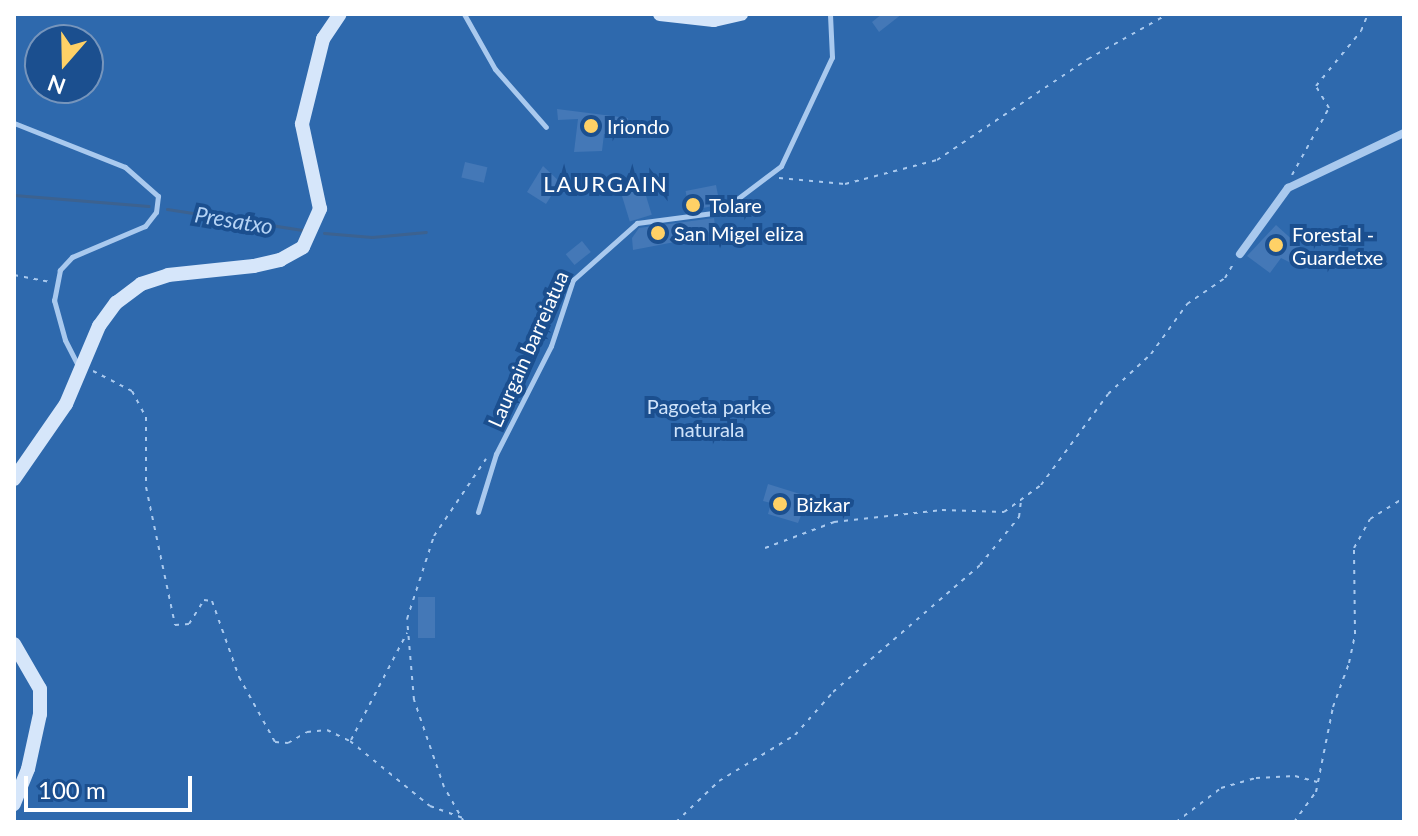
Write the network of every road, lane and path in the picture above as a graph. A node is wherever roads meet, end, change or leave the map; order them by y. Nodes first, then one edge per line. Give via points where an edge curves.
1 (340, 14) edge
2 (464, 14) edge
3 (660, 14) edge
4 (741, 14) edge
5 (830, 14) edge
6 (1168, 14) edge
7 (1368, 14) edge
8 (14, 123) edge
9 (546, 127) dead end
10 (1404, 133) edge
11 (766, 177) junction
12 (1288, 188) junction
13 (1240, 254) joint
14 (14, 275) edge
15 (55, 283) junction
16 (80, 370) junction
17 (496, 454) junction
18 (14, 479) edge
19 (1404, 498) edge
20 (1021, 500) junction
21 (478, 512) dead end
22 (765, 548) dead end
23 (409, 630) junction
24 (14, 644) edge
25 (350, 741) junction
26 (1317, 782) junction
27 (14, 804) edge
28 (464, 820) edge
29 (676, 822) edge
30 (1176, 822) edge
31 (1294, 822) edge

1 - 16 main road via 323,39 302,124 320,209 303,247 267,263 168,275 141,284 116,303 99,326
2 - 9 lane via 495,69
3 - 4 main road via 714,20
5 - 11 lane, Laurgain barreiatua via 832,57 791,149
6 - 11 path via 1088,59 937,160 845,184
7 - 12 path via 1361,31 1316,86 1329,108
8 - 15 lane via 125,167 158,196 156,212 145,226 72,257
10 - 12 street
11 - 17 lane, Laurgain barreiatua via 720,212 637,223 609,252 591,260 567,292 556,335
12 - 13 street
13 - 20 path via 1225,278 1187,304 1151,354 1108,394 1041,485
14 - 15 path
15 - 16 lane via 65,340
16 - 18 main road via 66,404
16 - 25 path via 132,391 146,417 146,487 175,625 189,624 204,600 212,601 239,677 275,742 296,741 318,729
17 - 21 lane, Laurgain barreiatua
17 - 23 path, Laurgain barreiatua via 476,469 434,536 407,619
19 - 26 path via 1370,519 1354,548 1355,634
20 - 22 path via 1004,512 942,510 834,522
20 - 29 path via 1019,517 1000,544 961,583 833,692 795,735 719,781
23 - 25 path
23 - 28 path via 414,700 444,787
24 - 27 main road via 40,689 40,714
25 - 28 path via 430,806
26 - 30 path via 1295,776 1256,778 1221,788
26 - 31 path via 1311,802

